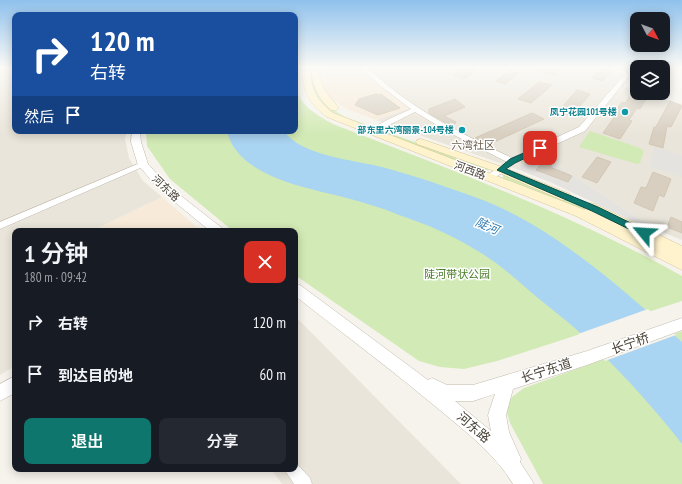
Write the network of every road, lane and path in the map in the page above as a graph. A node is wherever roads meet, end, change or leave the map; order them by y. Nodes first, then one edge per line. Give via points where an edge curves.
1 (308, 90) edge
2 (319, 90) edge
3 (388, 90) edge
4 (615, 90) edge
5 (415, 110) junction
6 (381, 127) junction
7 (136, 134) edge
8 (512, 161) junction
9 (143, 165) junction
10 (501, 170) junction
11 (489, 178) junction
12 (0, 226) edge
13 (213, 228) edge
14 (682, 252) edge
15 (682, 264) edge
16 (298, 291) edge
17 (678, 326) edge
18 (587, 358) joint
19 (415, 378) junction
20 (506, 383) junction
21 (12, 386) edge
22 (0, 393) edge
23 (294, 472) edge
24 (520, 477) edge
25 (304, 484) edge

1 - 11 main road, 河西路 via 318,106 330,115
2 - 6 main road, 河西路 via 324,99 341,111
3 - 5 street
4 - 8 street via 582,129
5 - 6 street
5 - 8 street
6 - 10 main road, 河西路
7 - 9 street, 河东路
8 - 10 street
9 - 12 street
9 - 13 street, 河东路 via 163,187
10 - 11 street
10 - 14 main road, 河西路 via 595,209
11 - 15 main road, 河西路 via 581,213
16 - 19 street, 河东路
17 - 18 street, 长宁桥
18 - 20 street, 长宁东道
19 - 20 street, 河东路 via 446,393 473,393
19 - 24 street, 河东路 via 478,429 507,457
20 - 24 street via 497,415 500,433
21 - 22 street
23 - 25 street

